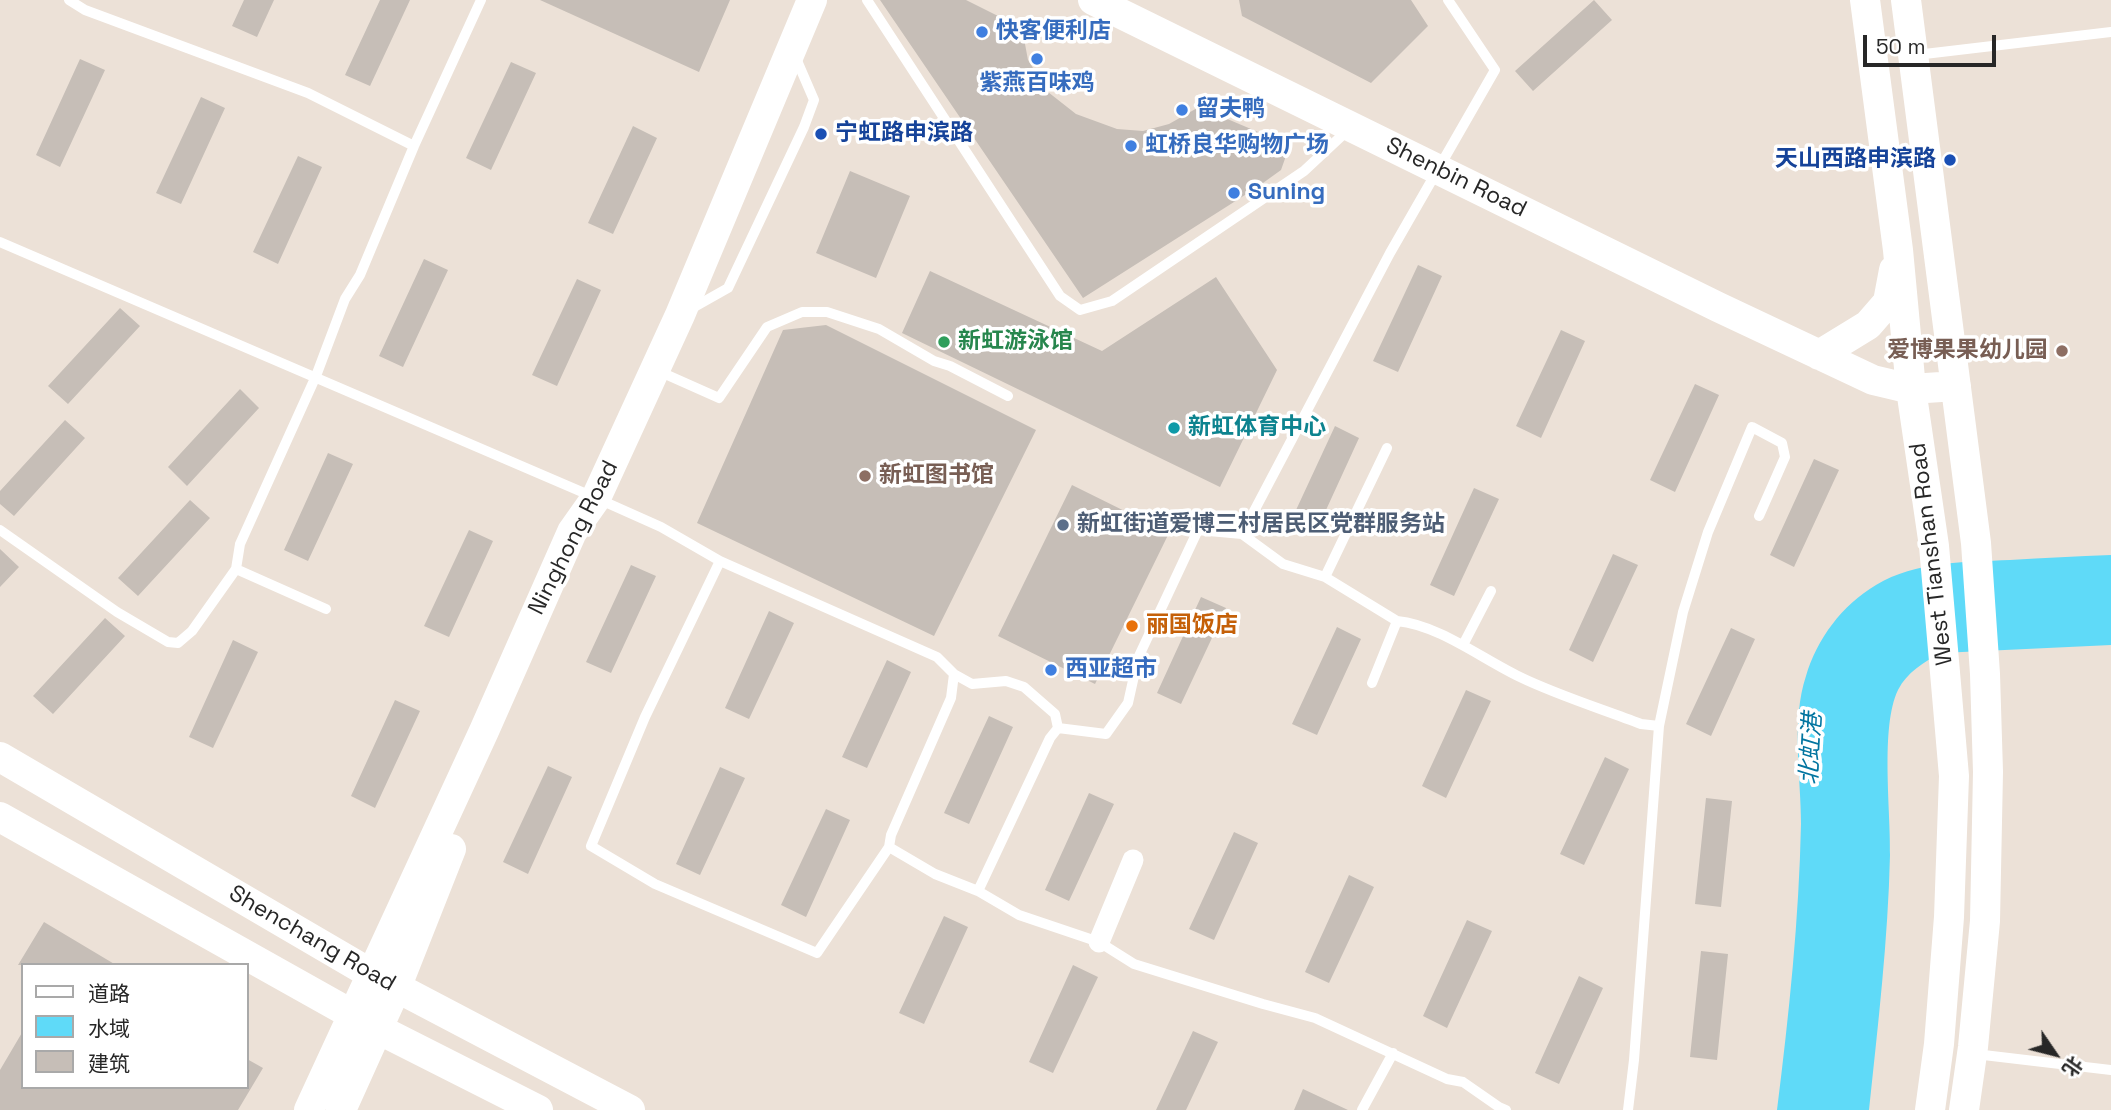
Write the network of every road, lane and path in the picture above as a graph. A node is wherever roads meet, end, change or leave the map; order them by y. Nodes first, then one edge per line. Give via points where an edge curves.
1 (69, 0) edge
2 (481, 0) edge
3 (811, 0) edge
4 (867, 0) edge
5 (1093, 0) edge
6 (1448, 0) edge
7 (1865, 0) edge
8 (1906, 0) edge
9 (2111, 33) edge
10 (792, 49) junction
11 (1913, 55) junction
12 (1351, 127) junction
13 (414, 146) junction
14 (1439, 170) junction
15 (0, 242) edge
16 (1898, 250) junction
17 (680, 315) junction
18 (1819, 355) junction
19 (655, 369) junction
20 (316, 376) junction
21 (1956, 386) junction
22 (1911, 389) junction
23 (1007, 396) dead end
24 (1387, 448) dead end
25 (596, 498) junction
26 (1759, 516) dead end
27 (0, 530) edge
28 (1242, 534) junction
29 (720, 561) junction
30 (236, 569) junction
31 (1325, 577) junction
32 (1491, 591) dead end
33 (326, 609) dead end
34 (1397, 621) junction
35 (1462, 645) junction
36 (954, 674) junction
37 (1372, 683) dead end
38 (1660, 726) junction
39 (1058, 729) junction
40 (0, 757) edge
41 (0, 817) edge
42 (889, 847) junction
43 (1133, 859) dead end
44 (978, 891) junction
45 (1099, 942) junction
46 (384, 981) junction
47 (365, 1022) junction
48 (1393, 1053) junction
49 (1972, 1054) junction
50 (2111, 1070) edge
51 (309, 1110) edge
52 (341, 1110) edge
53 (538, 1110) edge
54 (630, 1110) edge
55 (1362, 1110) edge
56 (1506, 1110) edge
57 (1628, 1110) edge
58 (1930, 1110) edge
59 (1964, 1110) edge

1 - 13 lane via 85,10 308,93
2 - 13 lane
3 - 10 main road, Ninghong Road
4 - 12 lane via 1060,296 1080,310 1112,301 1135,286 1304,171
5 - 12 main road, Shenbin Road
6 - 14 lane via 1495,70
7 - 16 main road, West Tianshan Road
8 - 11 main road, West Tianshan Road
9 - 11 lane
10 - 17 main road, Ninghong Road
10 - 17 lane via 814,100 804,127 728,288
11 - 21 main road, West Tianshan Road
12 - 14 main road, Shenbin Road
13 - 20 lane via 360,275 345,299
14 - 18 main road, Shenbin Road
14 - 28 lane via 1390,253
15 - 20 lane
16 - 18 main road via 1888,302 1868,325
16 - 22 main road, West Tianshan Road
17 - 19 main road, Ninghong Road
18 - 22 main road, Shenbin Road via 1873,380
19 - 23 lane via 719,398 767,327 802,312 827,312 879,329
19 - 25 main road, Ninghong Road
20 - 25 lane
20 - 30 lane via 240,544
21 - 22 main road, Shenbin Road
21 - 49 main road, West Tianshan Road via 1976,543 1988,772 1985,921
22 - 58 main road, West Tianshan Road via 1934,546 1954,776 1950,904
24 - 31 lane
25 - 29 lane via 661,527
25 - 46 main road, Ninghong Road via 572,532 484,731
26 - 38 lane via 1785,457 1782,443 1752,427 1708,532 1683,612
27 - 30 lane via 168,642 178,643 192,631
28 - 31 lane via 1283,564
28 - 39 lane via 1198,530 1139,658 1128,704 1106,734
29 - 36 lane via 937,657
29 - 42 lane via 645,717 591,846 654,884 817,953
30 - 33 lane
31 - 34 lane
32 - 35 lane
34 - 35 lane
34 - 37 lane
35 - 38 lane via 1520,678 1641,724
36 - 39 lane via 972,684 1006,681 1024,687 1055,713
36 - 42 lane via 951,698
38 - 57 lane
39 - 44 lane via 1049,738
40 - 46 main road, Shenchang Road
41 - 47 main road, Shenchang Road
42 - 44 lane via 935,874
43 - 45 street
44 - 45 lane via 1019,915
45 - 48 lane via 1135,964 1315,1018
46 - 47 main road, Ninghong Road
46 - 54 main road, Shenchang Road
47 - 51 main road, Ninghong Road
47 - 52 main road, Ninghong Road
47 - 53 main road, Shenchang Road
48 - 55 lane
48 - 56 lane via 1463,1082
49 - 50 lane
49 - 59 main road, West Tianshan Road

